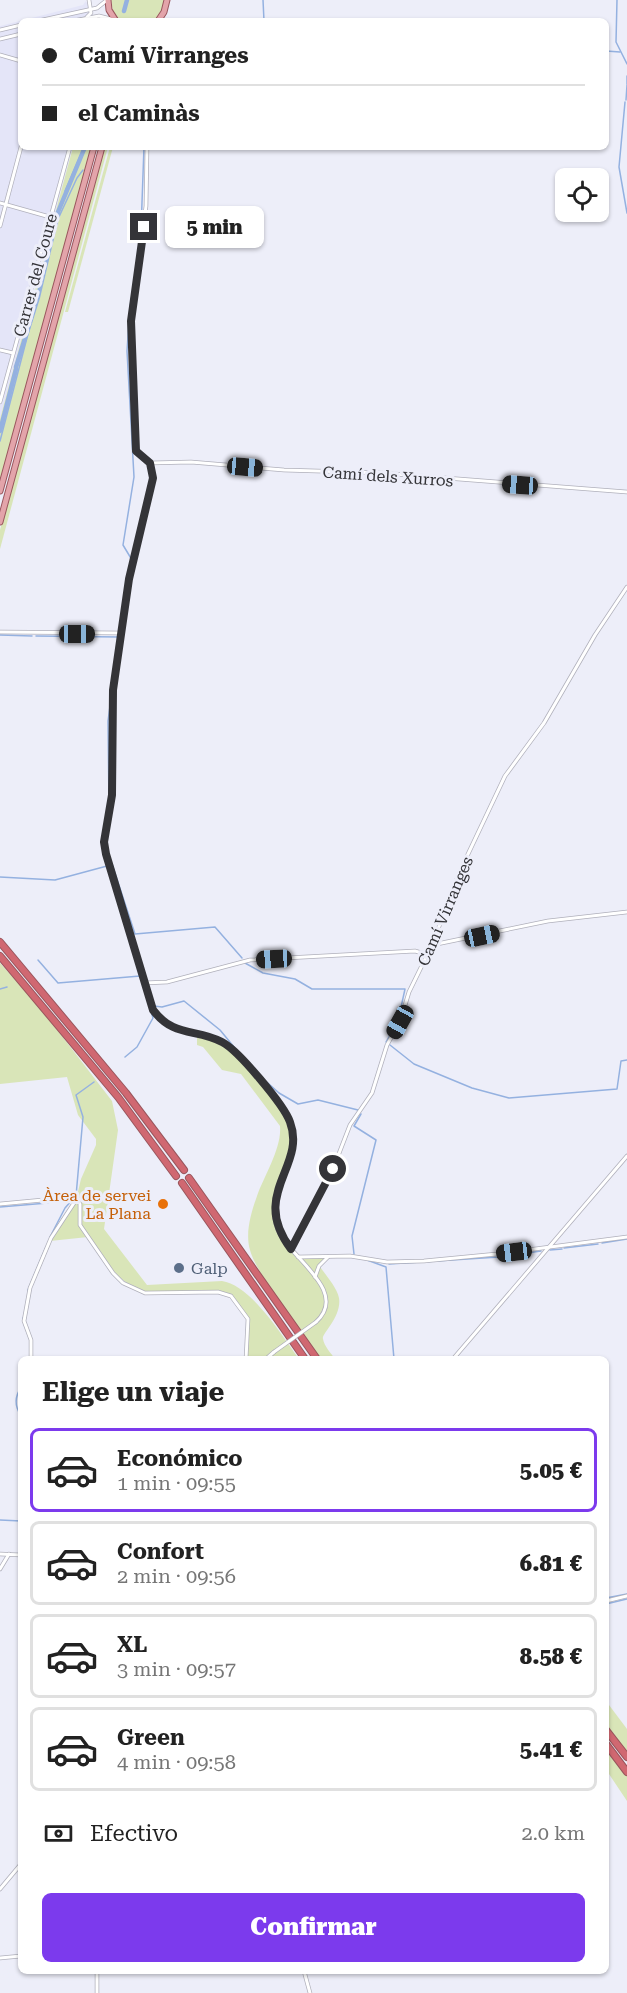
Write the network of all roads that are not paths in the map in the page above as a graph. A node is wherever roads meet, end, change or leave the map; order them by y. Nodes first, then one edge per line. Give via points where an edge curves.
1 (107, 0) edge
2 (167, 0) edge
3 (89, 1) edge
4 (91, 9) junction
5 (81, 10) junction
6 (164, 12) junction
7 (50, 18) edge
8 (86, 18) joint
9 (108, 18) edge
10 (115, 18) edge
11 (160, 18) edge
12 (165, 18) edge
13 (18, 26) edge
14 (0, 30) edge
15 (18, 35) edge
16 (0, 39) edge
17 (0, 55) edge
18 (18, 60) edge
19 (20, 150) edge
20 (69, 150) edge
21 (93, 150) edge
22 (101, 150) edge
23 (147, 150) edge
24 (0, 203) edge
25 (6, 205) junction
26 (51, 217) junction
27 (0, 226) edge
28 (0, 350) edge
29 (13, 354) junction
30 (0, 402) edge
31 (150, 463) junction
32 (0, 490) edge
33 (627, 492) edge
34 (0, 522) edge
35 (627, 587) edge
36 (0, 632) edge
37 (121, 633) junction
38 (627, 912) edge
39 (0, 942) edge
40 (432, 945) junction
41 (425, 954) junction
42 (0, 956) edge
43 (144, 983) junction
44 (627, 1156) edge
45 (184, 1170) dead end
46 (176, 1176) dead end
47 (189, 1178) dead end
48 (182, 1183) dead end
49 (76, 1200) junction
50 (0, 1204) edge
51 (627, 1237) edge
52 (548, 1247) junction
53 (291, 1249) junction
54 (329, 1256) junction
55 (298, 1257) junction
56 (315, 1277) junction
57 (31, 1356) edge
58 (246, 1356) edge
59 (269, 1356) edge
60 (303, 1356) edge
61 (315, 1356) edge
62 (456, 1356) edge
63 (0, 1554) edge
64 (9, 1554) junction
65 (18, 1555) edge
66 (0, 1569) edge
67 (627, 1596) edge
68 (609, 1600) edge
69 (609, 1734) edge
70 (609, 1748) edge
71 (627, 1757) edge
72 (627, 1772) edge
73 (18, 1867) edge
74 (0, 1888) edge
75 (18, 1956) edge
76 (0, 1958) edge
77 (97, 1974) edge
78 (305, 1974) edge
79 (96, 1993) edge
80 (310, 1993) edge

1 - 4 street
1 - 10 main road
2 - 6 main road
3 - 4 street
3 - 5 street
4 - 5 street
4 - 8 street
5 - 7 street
6 - 11 main road
6 - 12 street
8 - 9 street
13 - 14 street
15 - 16 street
17 - 18 street
19 - 25 street
20 - 26 street, Carrer del Coure
21 - 32 main road
22 - 34 main road
23 - 31 street via 146,206 131,321 131,360 136,451
24 - 25 street
25 - 26 street
25 - 27 street
26 - 29 street, Carrer del Coure
28 - 29 street
29 - 30 street, Carrer del Coure
31 - 33 street, Camí dels Xurros via 382,473
31 - 37 street via 153,478 149,504 129,579
35 - 40 street, Camí Virranges via 544,723 505,776 460,871
36 - 37 street
37 - 43 street via 111,708 112,795 104,842
38 - 40 street via 548,921
39 - 45 highway via 126,1093
40 - 41 street, Camí Virranges
41 - 43 street via 415,951 250,960 167,982
41 - 53 street, Camí Virranges via 400,1022 387,1045 372,1093 350,1125 333,1169
42 - 46 highway via 118,1097
43 - 53 street via 158,1017 182,1032 228,1045 290,1122 292,1143 276,1192 275,1213 280,1235
44 - 52 street
47 - 61 highway
48 - 60 highway
49 - 50 street via 75,1197
49 - 57 street via 51,1238 30,1288 24,1321 32,1340
49 - 58 street via 80,1204 80,1226 123,1283 145,1293 218,1292 231,1296 248,1319
51 - 52 street
52 - 54 street via 412,1261
52 - 62 street
53 - 55 street
54 - 55 street
54 - 56 street
55 - 56 street
56 - 59 street, bridge via 326,1294 323,1316
63 - 64 street
64 - 65 street
64 - 66 street
67 - 68 street
69 - 71 highway
70 - 72 highway
73 - 74 street
75 - 76 street
77 - 79 street
78 - 80 street

